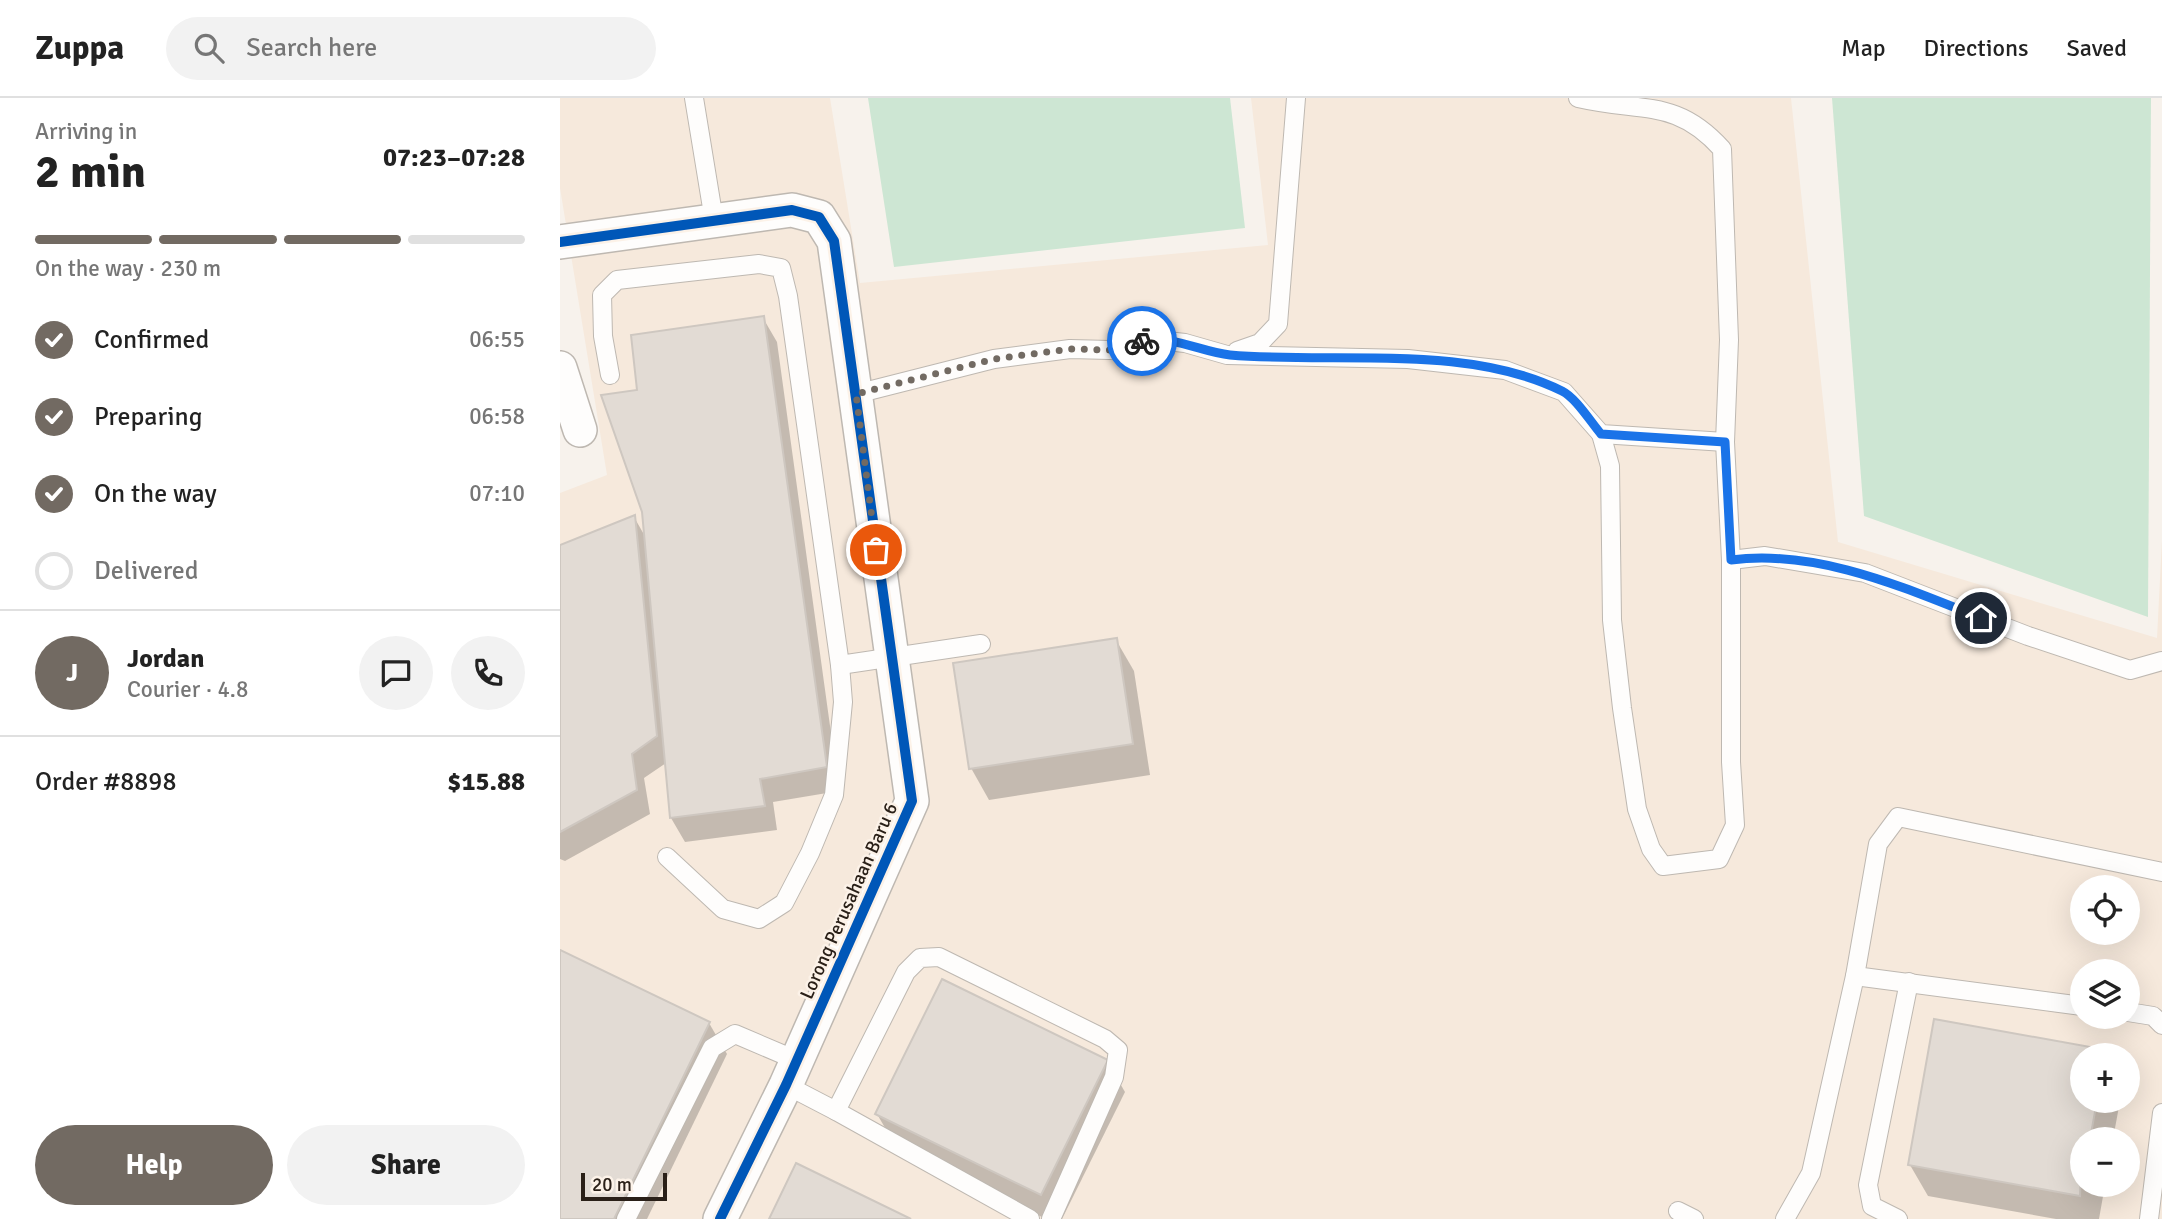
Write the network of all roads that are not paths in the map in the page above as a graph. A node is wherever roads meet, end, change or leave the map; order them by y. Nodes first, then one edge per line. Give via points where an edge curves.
1 (694, 98) edge
2 (1297, 98) edge
3 (1578, 98) edge
4 (714, 220) junction
5 (560, 242) edge
6 (1227, 355) junction
7 (560, 369) edge
8 (610, 375) dead end
9 (856, 394) junction
10 (570, 433) edge
11 (1601, 434) junction
12 (1725, 442) junction
13 (1731, 560) junction
14 (981, 644) dead end
15 (890, 656) junction
16 (2162, 661) edge
17 (840, 665) junction
18 (667, 857) dead end
19 (2162, 872) edge
20 (1855, 976) junction
21 (1909, 982) junction
22 (2070, 1004) edge
23 (2140, 1014) edge
24 (2162, 1025) edge
25 (791, 1072) junction
26 (836, 1111) junction
27 (2162, 1113) edge
28 (625, 1219) edge
29 (720, 1219) edge
30 (1030, 1219) edge
31 (1051, 1219) edge
32 (1785, 1219) edge
33 (1898, 1219) edge
34 (2149, 1219) edge

1 - 4 lane
2 - 6 lane via 1278,324 1260,343
3 - 12 lane via 1684,111 1706,127 1722,149 1729,340
4 - 5 street, Lorong Perusahaan Baru 6
4 - 9 street, Lorong Perusahaan Baru 6 via 792,210 819,217 834,241
6 - 9 lane via 1148,339 1110,350 1070,349 994,359
6 - 11 lane via 1408,359 1505,370 1564,392
7 - 10 street
8 - 17 lane via 602,295 617,280 759,264 781,268
9 - 15 street, Lorong Perusahaan Baru 6
11 - 12 lane
11 - 13 lane via 1610,466 1612,620 1622,708 1637,809 1651,849 1664,866 1719,859 1735,825
12 - 13 lane
13 - 16 lane via 1765,556 1865,573 2130,670
14 - 15 lane
15 - 17 lane
15 - 25 street, Lorong Perusahaan Baru 6 via 912,801
17 - 18 lane via 843,702 834,795 784,903 759,919 723,909
19 - 20 lane via 1898,817 1878,844
20 - 21 lane
20 - 32 lane via 1811,1173
21 - 22 lane
21 - 33 lane via 1868,1185 1872,1206
23 - 24 lane via 2153,1016
25 - 26 lane
25 - 28 lane via 735,1034 712,1048
25 - 29 street, Lorong Perusahaan Baru 6
26 - 30 lane
26 - 31 lane via 906,972 920,958 939,957 1105,1039 1118,1050 1114,1077
27 - 34 lane

